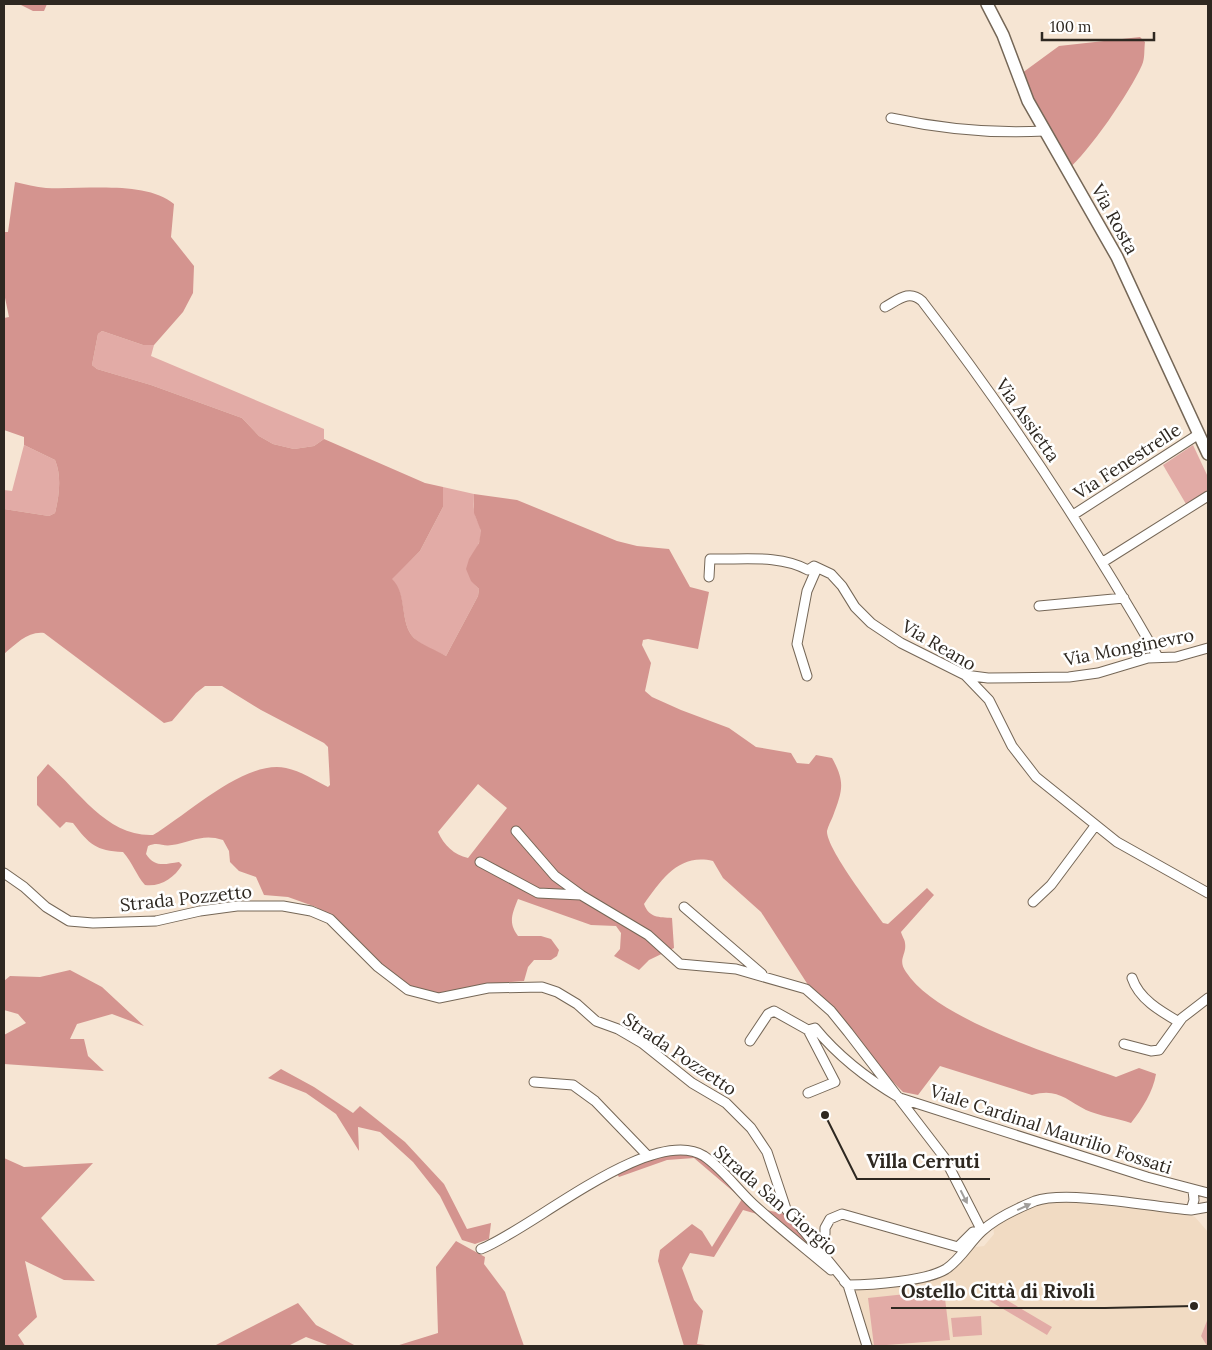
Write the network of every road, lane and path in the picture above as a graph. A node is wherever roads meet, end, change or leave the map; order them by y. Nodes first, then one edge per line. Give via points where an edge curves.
1 (987, 4) edge
2 (891, 118) dead end
3 (1045, 131) junction
4 (884, 307) dead end
5 (1198, 434) junction
6 (1207, 447) edge
7 (1208, 496) edge
8 (1073, 515) junction
9 (1103, 562) junction
10 (817, 568) junction
11 (709, 577) dead end
12 (1124, 598) junction
13 (1039, 606) dead end
14 (1208, 648) edge
15 (1158, 657) junction
16 (965, 675) junction
17 (807, 676) dead end
18 (1095, 826) junction
19 (516, 831) dead end
20 (480, 862) dead end
21 (4, 873) edge
22 (1208, 893) edge
23 (581, 895) junction
24 (1033, 902) dead end
25 (684, 907) dead end
26 (765, 977) junction
27 (1132, 978) dead end
28 (1208, 998) edge
29 (1179, 1022) junction
30 (808, 1030) junction
31 (750, 1041) dead end
32 (1124, 1044) dead end
33 (534, 1082) dead end
34 (808, 1093) dead end
35 (900, 1098) junction
36 (647, 1155) junction
37 (1193, 1190) junction
38 (1208, 1193) edge
39 (1208, 1208) edge
40 (1191, 1210) junction
41 (982, 1231) junction
42 (825, 1234) dead end
43 (481, 1249) dead end
44 (848, 1285) junction
45 (867, 1346) edge

1 - 3 street, Via Rosta via 1003,35 1023,90
2 - 3 street via 1000,133
3 - 5 street, Via Rosta via 1106,235
4 - 8 street, Via Assietta via 908,295 916,295 922,301
5 - 6 street, Via Rosta
5 - 8 street, Via Fenestrelle
7 - 9 street
8 - 9 street, Via Assietta
9 - 12 street, Via Assietta
10 - 11 street, Via Reano via 814,566 808,570 796,563 774,559 710,559
10 - 16 street, Via Reano via 831,574 871,623 901,643
10 - 17 street via 807,591 797,644
12 - 13 street
12 - 15 street, Via Assietta
14 - 15 street, Via Monginevro via 1176,657
15 - 16 street, Via Monginevro via 1069,677 988,678
16 - 18 street, Via Reano via 989,700 1012,746 1036,777
18 - 22 street, Via Reano via 1117,842
18 - 24 street via 1051,886
19 - 23 street via 555,876
20 - 23 street via 538,893
21 - 44 street, Strada Pozzetto via 69,921 156,921 237,906 283,906 311,911 330,919 378,968 408,990 439,998 488,988 542,987 557,992 596,1021 642,1043 692,1083 726,1103 751,1128 768,1152 786,1209
23 - 26 street via 648,935 680,964 736,969
25 - 26 street
26 - 35 street via 806,989 831,1011
27 - 29 street via 1136,990 1146,1000
28 - 29 street
29 - 32 street via 1159,1050
30 - 31 street via 774,1011 768,1014
30 - 34 street via 835,1082
30 - 35 street via 815,1028 830,1046
33 - 36 street via 573,1085 595,1101
35 - 37 street, Viale Cardinal Maurilio Fossati
35 -> 41 street via 944,1157
36 - 43 street, Strada San Giorgio
36 - 44 street, Strada San Giorgio via 689,1150 703,1156 719,1168 751,1203
37 - 38 street, Viale Cardinal Maurilio Fossati
37 - 40 street
39 - 40 street
41 -> 40 street via 1036,1201 1056,1198
41 - 42 street via 973,1232 958,1247 842,1214 830,1219
41 - 44 street via 956,1262 943,1271 902,1281
44 - 45 street

